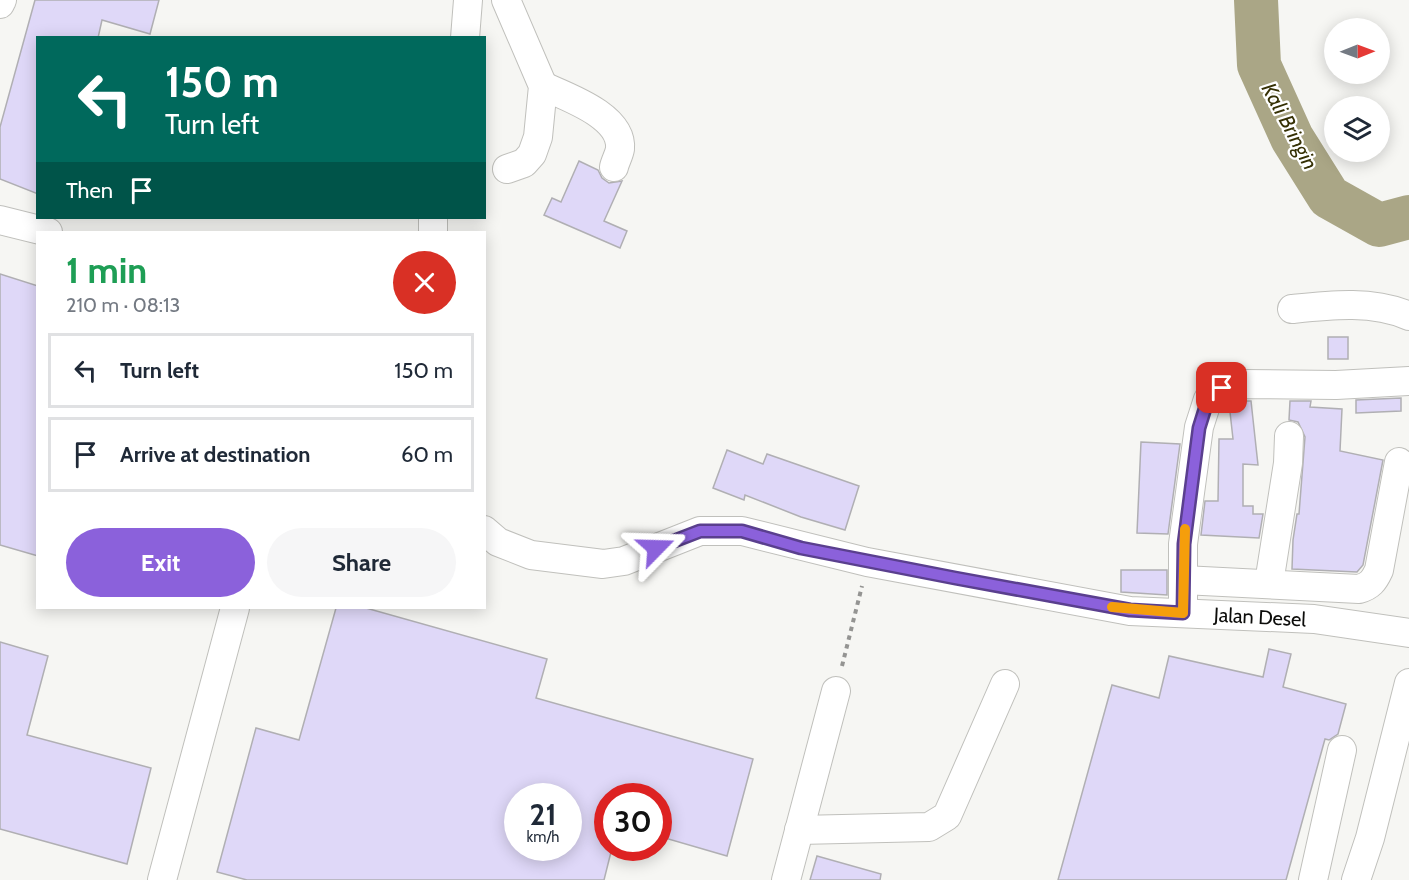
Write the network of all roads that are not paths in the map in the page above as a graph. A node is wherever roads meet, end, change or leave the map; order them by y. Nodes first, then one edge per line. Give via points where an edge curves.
1 (2, 0) edge
2 (468, 0) edge
3 (506, 0) edge
4 (0, 4) edge
5 (465, 36) edge
6 (543, 86) junction
7 (614, 167) dead end
8 (507, 168) dead end
9 (0, 220) edge
10 (44, 231) edge
11 (1292, 309) dead end
12 (1409, 316) edge
13 (1409, 381) edge
14 (1289, 436) dead end
15 (1399, 462) dead end
16 (486, 532) edge
17 (1183, 580) junction
18 (1269, 584) junction
19 (235, 609) edge
20 (1183, 613) junction
21 (1409, 633) edge
22 (1409, 683) edge
23 (1005, 684) dead end
24 (836, 690) road end
25 (1342, 750) dead end
26 (799, 830) junction
27 (162, 880) edge
28 (786, 880) edge
29 (1313, 880) edge
30 (1356, 880) edge

1 - 4 street
2 - 5 street
3 - 6 street
6 - 7 street via 592,109 612,126 620,150
6 - 8 street via 538,136 532,154 524,163
9 - 10 street
11 - 12 street via 1348,305 1379,307
13 - 17 street via 1240,384 1222,388 1208,399 1199,428
14 - 18 street
15 - 18 street via 1380,570 1374,581 1359,589
16 - 20 street, Jalan Desel via 498,542 531,555 603,564 624,561 700,531 742,531 867,562 1130,610
17 - 18 street
17 - 20 street
19 - 27 street
20 - 21 street, Jalan Desel via 1314,619
22 - 30 street
23 - 26 street via 947,816 929,827
24 - 26 street
25 - 29 street
26 - 28 street

